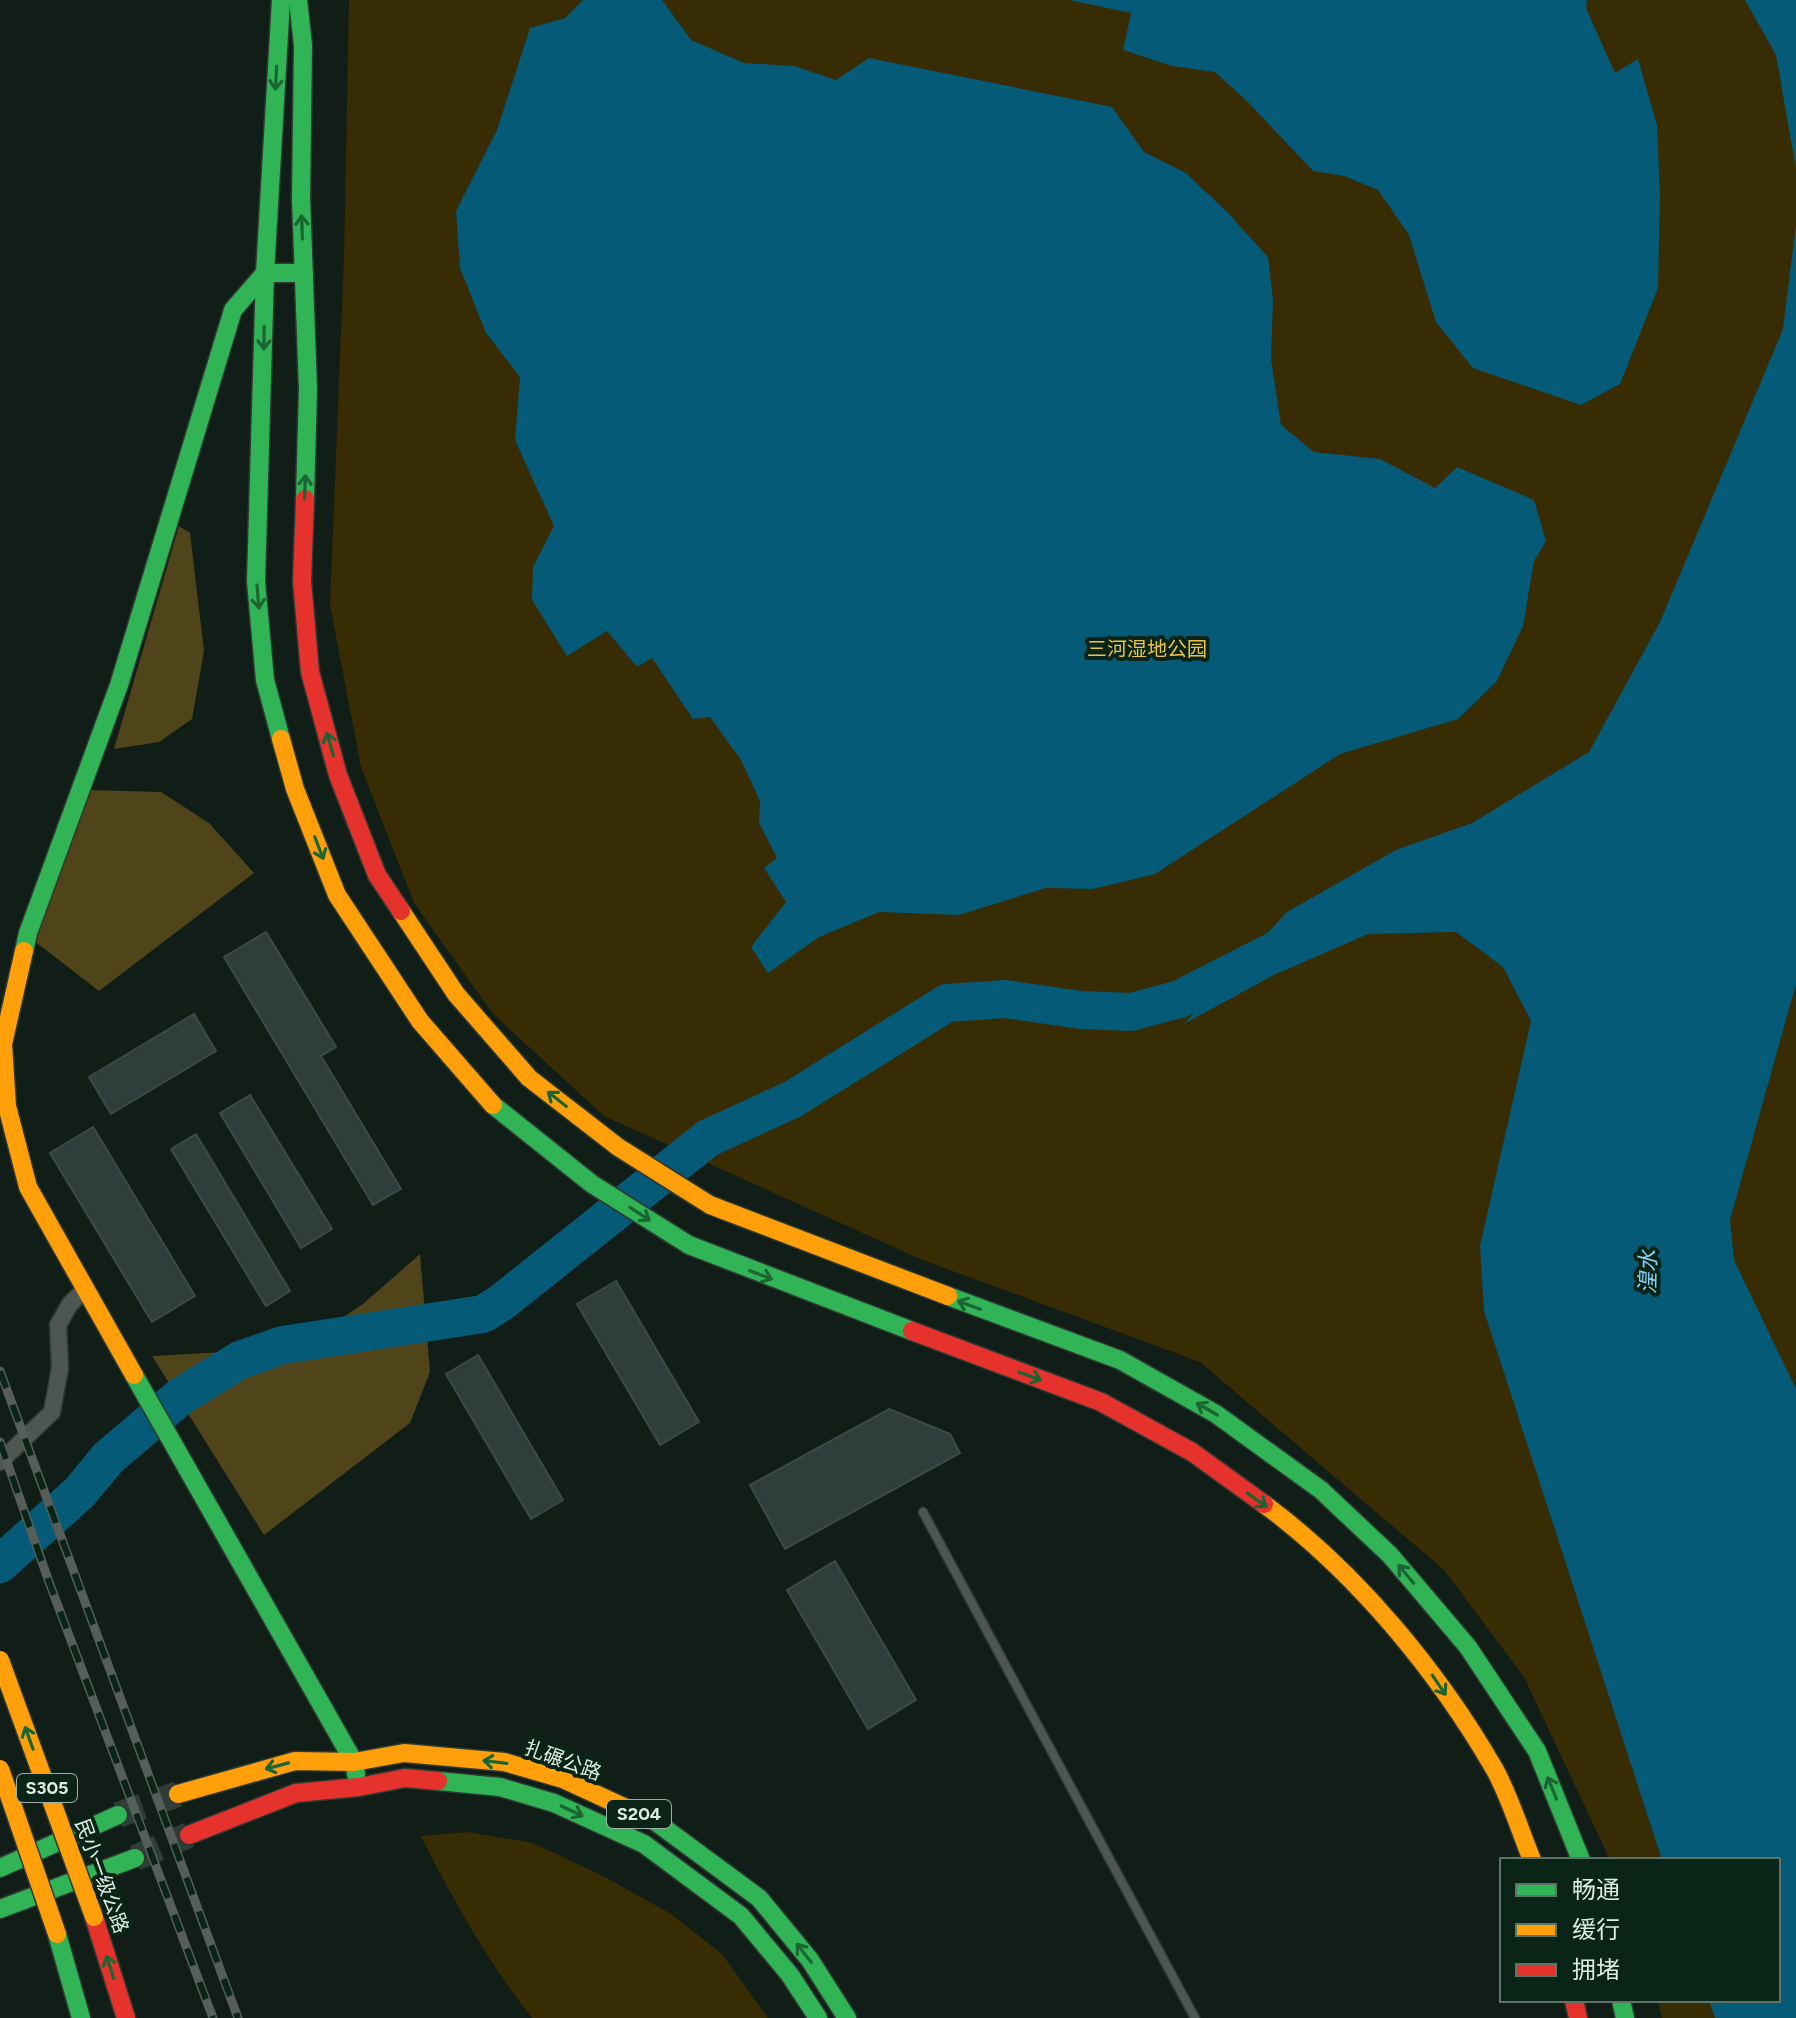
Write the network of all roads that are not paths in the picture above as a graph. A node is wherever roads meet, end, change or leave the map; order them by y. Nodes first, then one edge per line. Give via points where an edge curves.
1 (281, 0) edge
2 (298, 0) edge
3 (265, 273) junction
4 (304, 273) junction
5 (2, 1044) edge
6 (86, 1288) junction
7 (0, 1462) edge
8 (923, 1512) dead end
9 (0, 1660) edge
10 (354, 1762) junction
11 (0, 1769) edge
12 (359, 1787) junction
13 (178, 1794) tunnel mouth
14 (118, 1815) tunnel mouth
15 (189, 1835) tunnel mouth
16 (135, 1858) tunnel mouth
17 (1531, 1858) edge
18 (1580, 1858) edge
19 (0, 1868) edge
20 (0, 1909) edge
21 (81, 2018) edge
22 (126, 2018) edge
23 (818, 2018) edge
24 (847, 2018) edge
25 (1195, 2018) edge

1 -> 3 main road
4 -> 2 main road via 303,45
3 - 4 main road
3 - 5 main road via 233,310 119,685 28,933
3 -> 17 main road via 256,582 265,680 295,789 337,895 420,1021 498,1111 592,1184 689,1245 1101,1402 1192,1452 1292,1525 1357,1587 1432,1674 1496,1772
18 -> 4 main road via 1537,1751 1468,1647 1390,1555 1321,1490 1216,1414 1120,1360 710,1205 618,1147 529,1078 456,994 377,875 338,775 310,672 302,581 308,389
5 - 6 main road via 7,1106 28,1187
6 - 7 street via 58,1325 60,1368 52,1412
6 - 10 main road
8 - 25 lane
22 -> 9 main road, 民小一级公路 / S305, bridge
10 - 12 main road
10 -> 13 main road, 扎碾公路 / S204 via 295,1761
24 -> 10 main road, 扎碾公路 / S204 via 810,1960 759,1898 656,1822 563,1779 504,1762 404,1753
11 - 21 main road, S305, bridge
12 - 15 main road, S204 via 296,1793
12 -> 23 main road, S204 via 405,1778 500,1787 554,1803 644,1844 741,1916
14 - 19 main road
16 - 20 main road

